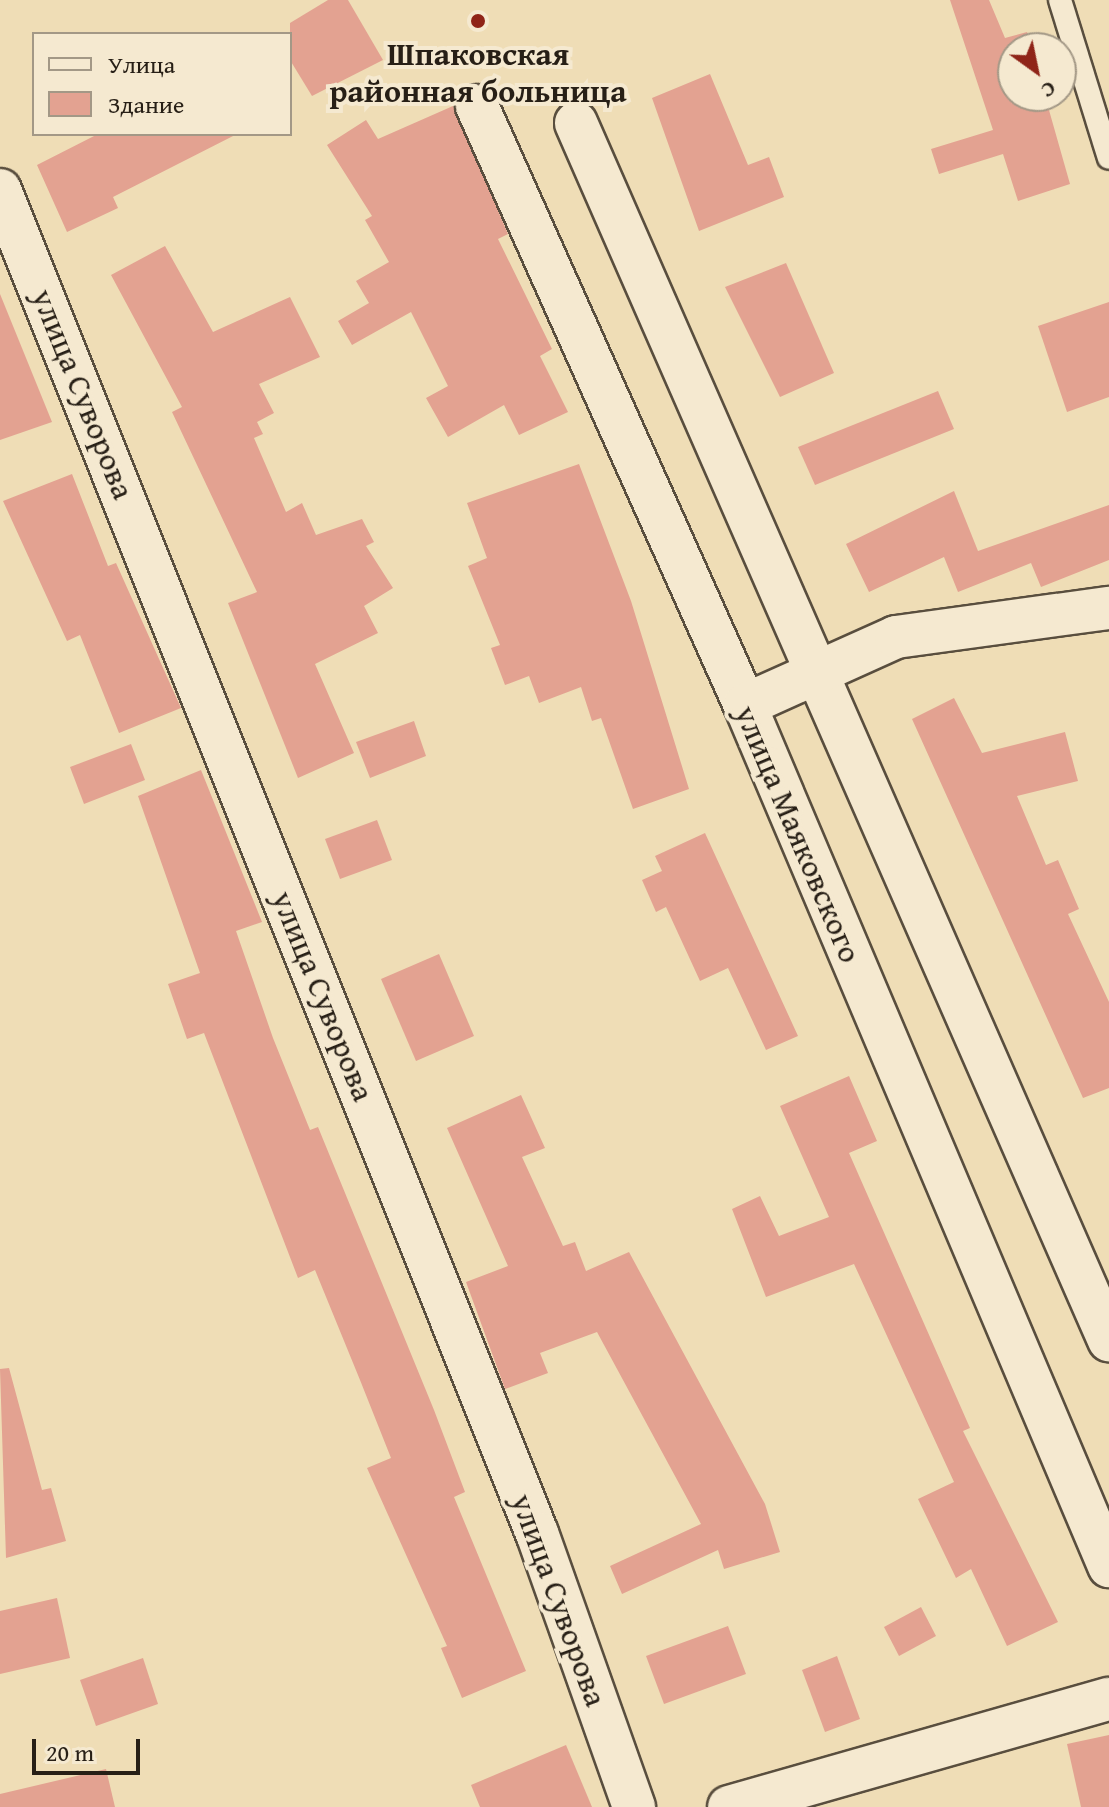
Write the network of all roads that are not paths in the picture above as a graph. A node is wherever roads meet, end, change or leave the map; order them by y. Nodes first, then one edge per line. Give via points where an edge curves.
1 (1060, 0) edge
2 (477, 106) dead end
3 (576, 123) dead end
4 (1109, 158) edge
5 (0, 190) edge
6 (1109, 608) edge
7 (820, 669) junction
8 (745, 705) junction
9 (1109, 1340) edge
10 (1109, 1566) edge
11 (1109, 1699) edge
12 (634, 1807) edge
13 (729, 1807) edge

1 - 4 lane
2 - 8 street, улица Маяковского
3 - 7 street
5 - 12 street, улица Суворова via 537,1533
6 - 7 street via 896,637
7 - 8 street
7 - 9 street
8 - 10 street, улица Маяковского
11 - 13 street

